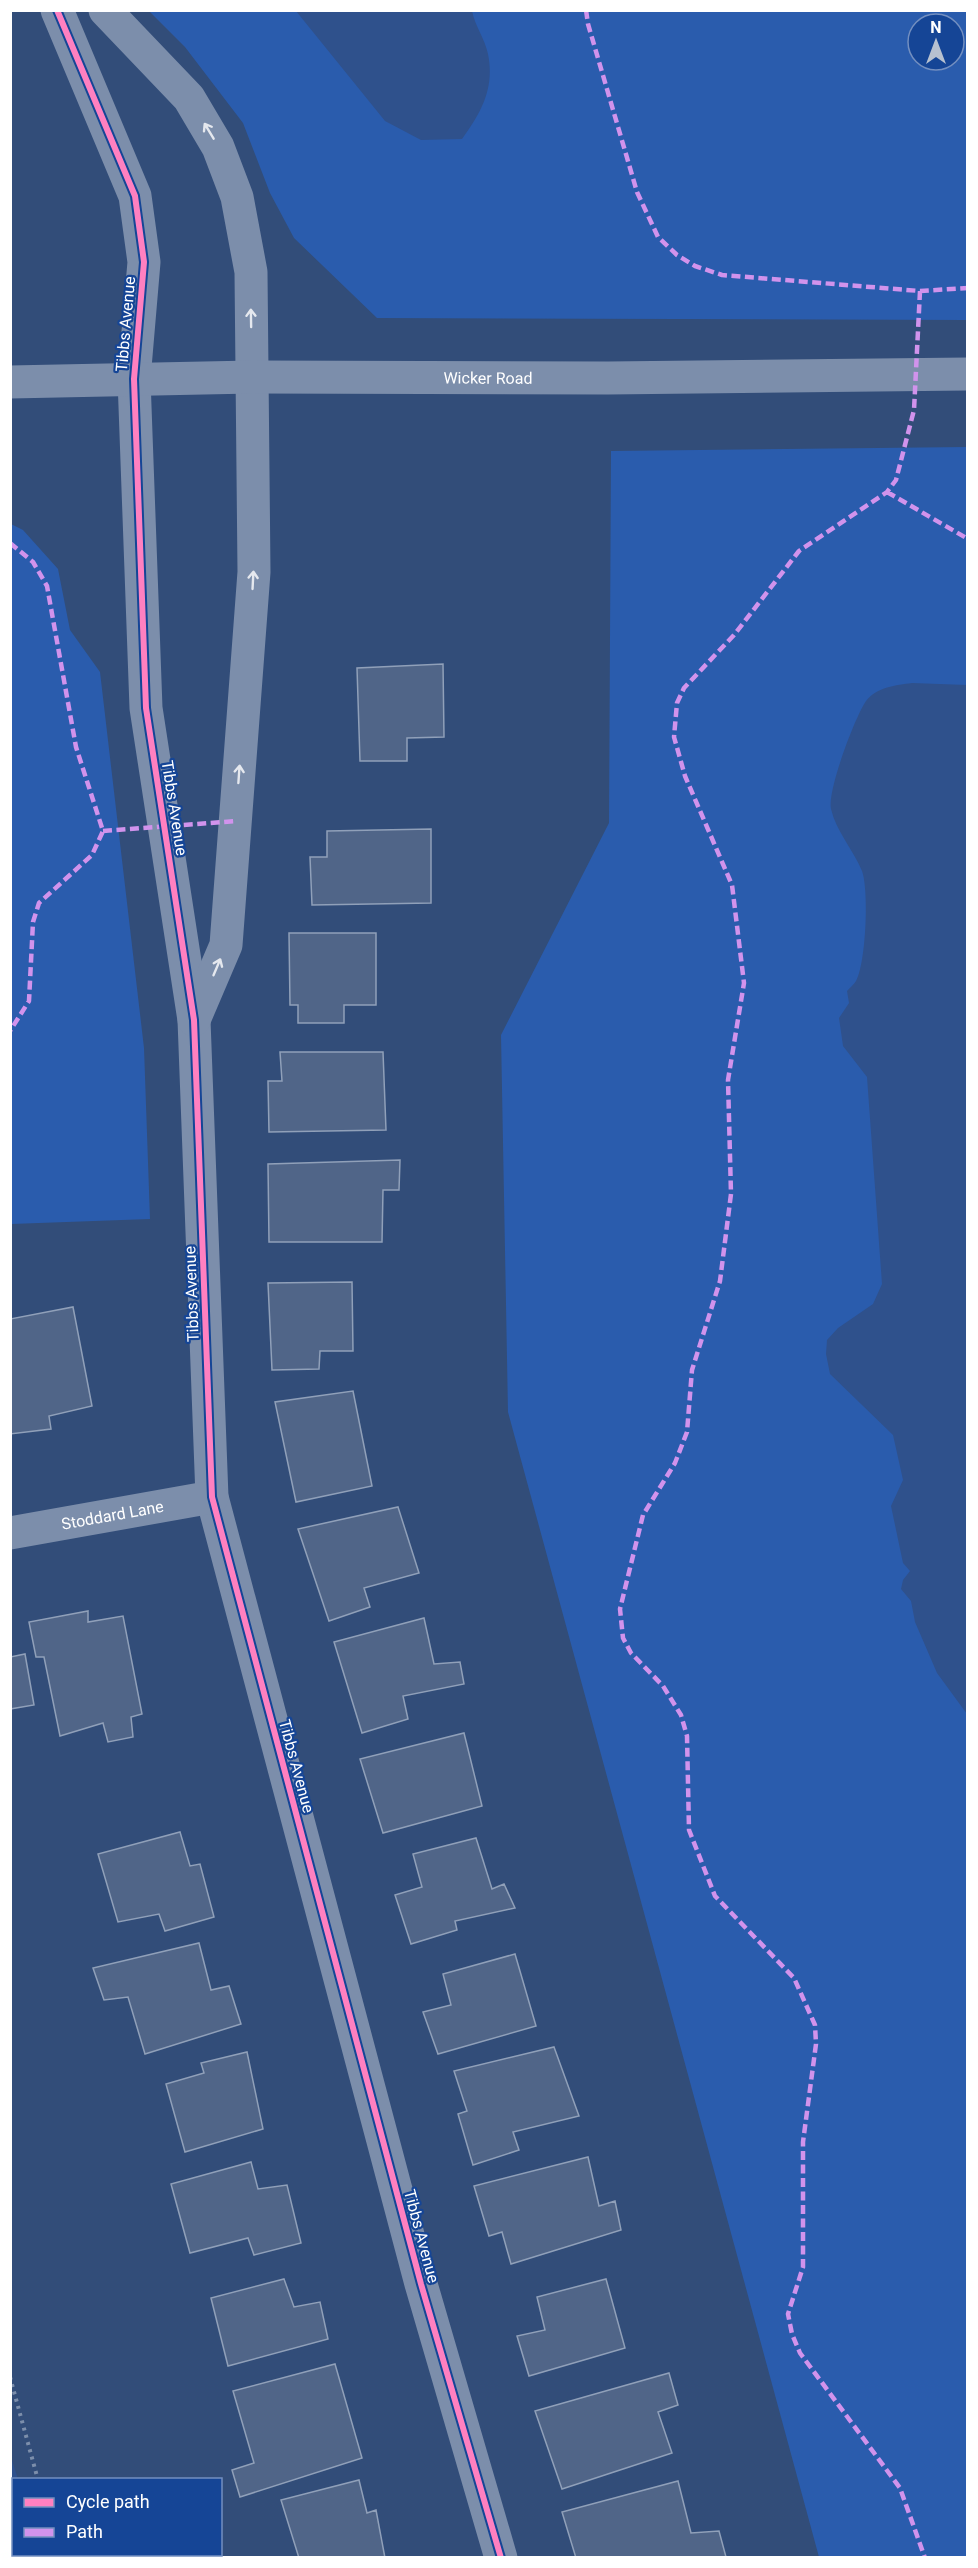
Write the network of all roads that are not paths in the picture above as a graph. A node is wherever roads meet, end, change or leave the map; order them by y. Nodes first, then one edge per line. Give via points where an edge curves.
1 (57, 10) edge
2 (105, 10) edge
3 (968, 374) edge
4 (252, 377) junction
5 (134, 379) junction
6 (10, 382) edge
7 (194, 1020) junction
8 (212, 1497) junction
9 (10, 1533) edge
10 (501, 2558) edge

1 - 5 street, Tibbs Avenue via 135,196 144,262
4 -> 2 street, Tibbs Avenue via 251,272 237,197 218,147 189,98
3 - 4 street, Wicker Road
4 - 5 street, Wicker Road
7 -> 4 street, Tibbs Avenue via 226,945 254,572
5 - 6 street, Wicker Road
5 - 7 street, Tibbs Avenue via 146,708
7 - 8 street, Tibbs Avenue
8 - 9 street, Stoddard Lane
8 - 10 street, Tibbs Avenue via 418,2272

